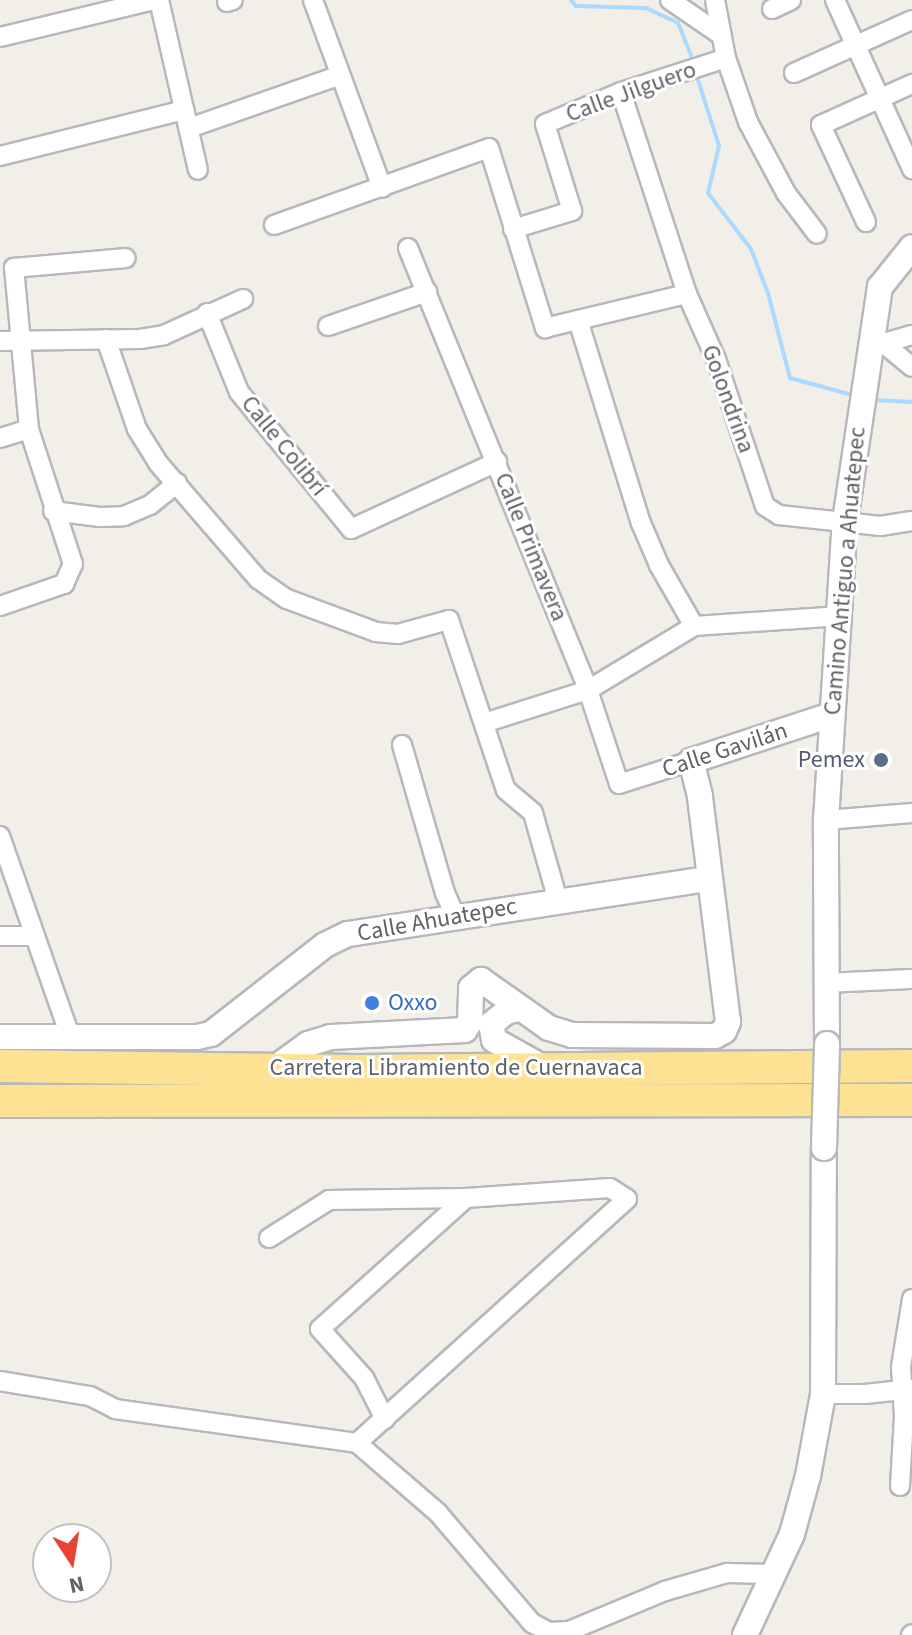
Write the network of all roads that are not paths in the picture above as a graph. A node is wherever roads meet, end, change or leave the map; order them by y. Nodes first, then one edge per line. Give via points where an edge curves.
1 (156, 0) edge
2 (313, 0) edge
3 (670, 0) edge
4 (715, 0) edge
5 (791, 0) edge
6 (835, 0) edge
7 (772, 9) dead end
8 (912, 20) edge
9 (721, 35) junction
10 (0, 37) edge
11 (856, 46) junction
12 (726, 58) junction
13 (794, 73) dead end
14 (340, 75) junction
15 (912, 84) edge
16 (621, 92) junction
17 (881, 99) junction
18 (187, 119) junction
19 (0, 156) edge
20 (912, 169) edge
21 (198, 170) dead end
22 (382, 188) junction
23 (866, 222) dead end
24 (274, 225) dead end
25 (513, 229) junction
26 (817, 234) dead end
27 (912, 247) edge
28 (408, 248) dead end
29 (126, 258) dead end
30 (427, 292) junction
31 (687, 294) junction
32 (243, 299) dead end
33 (207, 313) junction
34 (578, 320) junction
35 (328, 326) dead end
36 (912, 335) edge
37 (877, 338) junction
38 (106, 339) junction
39 (23, 340) junction
40 (0, 341) edge
41 (912, 367) edge
42 (29, 429) junction
43 (0, 438) edge
44 (497, 462) junction
45 (177, 483) junction
46 (53, 511) junction
47 (845, 521) junction
48 (912, 521) edge
49 (351, 529) joint
50 (0, 606) edge
51 (842, 616) junction
52 (694, 626) junction
53 (588, 690) junction
54 (831, 715) junction
55 (484, 723) junction
56 (402, 745) dead end
57 (691, 761) junction
58 (619, 784) joint
59 (912, 813) edge
60 (826, 820) junction
61 (0, 836) edge
62 (709, 879) junction
63 (558, 901) junction
64 (455, 915) junction
65 (0, 936) edge
66 (35, 936) junction
67 (912, 979) edge
68 (824, 983) junction
69 (518, 1009) junction
70 (70, 1036) junction
71 (0, 1037) edge
72 (0, 1066) edge
73 (912, 1066) edge
74 (275, 1068) junction
75 (546, 1068) junction
76 (912, 1100) edge
77 (0, 1101) edge
78 (466, 1198) junction
79 (269, 1238) dead end
80 (912, 1299) edge
81 (0, 1381) edge
82 (906, 1389) edge
83 (823, 1394) junction
84 (385, 1419) junction
85 (357, 1443) junction
86 (900, 1486) dead end
87 (773, 1574) junction
88 (745, 1635) edge

1 - 10 street
1 - 18 street
2 - 14 street
3 - 9 street
4 - 9 street
5 - 7 street
6 - 11 street
8 - 11 street
9 - 12 street
11 - 13 street
11 - 17 street
12 - 16 street, Calle Jilguero
12 - 26 street via 760,148
14 - 18 street
14 - 22 street
15 - 17 street
16 - 25 street, Calle Jilguero via 545,124 572,211
16 - 31 street, Golondrina
17 - 20 street
17 - 23 street via 821,125
18 - 19 street
18 - 21 street
22 - 24 street
22 - 25 street via 489,148
25 - 34 street via 545,328
27 - 37 street, Camino Antiguo a Ahuatepec via 880,287
28 - 30 street
29 - 39 street via 14,268
30 - 35 street
30 - 44 street
31 - 34 street
31 - 47 street, Golondrina via 716,359 765,506 779,515
32 - 33 street
33 - 38 street via 164,335
33 - 49 street, Calle Colibrí via 239,392
34 - 52 street via 641,523
36 - 37 street
37 - 41 street
37 - 47 street, Camino Antiguo a Ahuatepec
38 - 39 street
38 - 45 street via 137,429
39 - 40 street
39 - 42 street
42 - 43 street
42 - 46 street
44 - 49 street, Calle Primavera
44 - 53 street, Calle Primavera
45 - 46 street via 150,505 124,516
45 - 55 street via 258,579 287,599 376,632 398,634 449,620
46 - 50 street via 73,564 71,574 64,584
47 - 48 street via 880,526
47 - 51 street, Camino Antiguo a Ahuatepec
51 - 52 street
51 - 54 street, Camino Antiguo a Ahuatepec
52 - 53 street
53 - 55 street
53 - 58 street, Calle Primavera
54 - 57 street, Calle Gavilán
54 - 60 street, Camino Antiguo a Ahuatepec
55 - 63 street via 506,790 533,813
56 - 64 street
57 - 58 street, Calle Gavilán
57 - 62 street
59 - 60 street
60 - 68 street, Camino Antiguo a Ahuatepec
61 - 66 street
62 - 63 street, Calle Ahuatepec
62 - 69 street via 728,1022 724,1031 715,1036 572,1035
63 - 64 street, Calle Ahuatepec
64 - 70 street, Calle Ahuatepec via 348,934 325,945 211,1034
65 - 66 street
66 - 70 street
67 - 68 street
68 - 83 street, Camino Antiguo a Ahuatepec, bridge
69 - 74 street via 481,980 471,988 465,1030 331,1037 308,1044
69 - 75 street via 491,1024 494,1040
70 - 71 street
72 - 74 highway, Carretera Libramiento de Cuernavaca
73 - 75 highway, Carretera Libramiento de Cuernavaca
74 - 75 highway, Carretera Libramiento de Cuernavaca
76 - 77 highway, Carretera Libramiento de Cuernavaca
78 - 79 street via 329,1200
78 - 84 street via 320,1329 364,1378
78 - 84 street via 610,1188 627,1199
80 - 82 street
81 - 85 street via 90,1396 115,1409
82 - 83 street
82 - 86 street
83 - 87 street, Camino Antiguo a Ahuatepec via 792,1534
84 - 85 street
85 - 87 street via 438,1513 532,1623 549,1632 569,1631 665,1591 715,1577
87 - 88 street, Camino Antiguo a Ahuatepec

